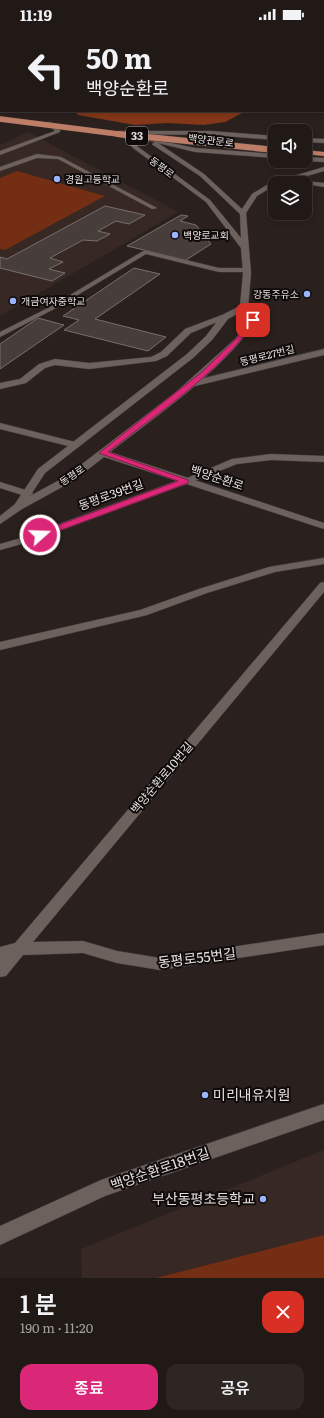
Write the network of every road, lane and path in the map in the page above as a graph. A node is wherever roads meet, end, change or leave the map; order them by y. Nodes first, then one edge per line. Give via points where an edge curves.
1 (0, 116) edge
2 (49, 123) junction
3 (122, 132) junction
4 (268, 137) edge
5 (312, 140) edge
6 (324, 141) edge
7 (268, 144) edge
8 (312, 148) edge
9 (268, 149) edge
10 (324, 149) edge
11 (0, 153) edge
12 (312, 153) edge
13 (324, 154) edge
14 (268, 155) edge
15 (312, 159) edge
16 (324, 160) edge
17 (0, 169) edge
18 (324, 169) edge
19 (312, 183) edge
20 (324, 184) edge
21 (154, 208) dead end
22 (243, 213) junction
23 (245, 248) junction
24 (247, 270) junction
25 (244, 307) junction
26 (224, 317) junction
27 (0, 335) edge
28 (324, 352) edge
29 (191, 384) junction
30 (0, 386) edge
31 (0, 426) edge
32 (76, 445) junction
33 (103, 453) junction
34 (324, 459) edge
35 (185, 481) junction
36 (0, 485) edge
37 (28, 494) junction
38 (18, 507) junction
39 (0, 521) edge
40 (324, 526) edge
41 (0, 547) edge
42 (324, 561) edge
43 (324, 585) edge
44 (0, 646) edge
45 (324, 939) edge
46 (19, 949) junction
47 (0, 953) edge
48 (0, 971) edge
49 (324, 1112) edge
50 (0, 1236) edge

1 - 2 main road, 백양관문로
1 - 7 highway, 33
1 - 9 highway, 33, bridge via 175,141
2 - 3 main road, 백양관문로
2 - 11 lane via 58,131
3 - 4 main road, 백양관문로 via 211,133
3 - 14 main road, 백양관문로 via 195,150
3 - 22 main road, 동평로 via 156,144 202,175
3 - 23 main road, 동평로 via 135,147 208,201
5 - 6 main road
8 - 10 highway
12 - 13 highway
15 - 16 main road
17 - 21 lane via 37,156 59,158
18 - 22 main road via 272,184 254,195
19 - 20 lane
22 - 23 main road
23 - 24 main road, 동평로
24 - 25 main road, 동평로
24 - 27 lane via 220,270 145,252 54,307
25 - 26 main road, 동평로
25 - 29 main road, 동평로 via 253,320 238,341
26 - 30 main road via 188,331 164,354 153,360 89,366 55,362 42,366 23,381
26 - 32 main road, 동평로 via 190,356
28 - 29 main road, 동평로27번길
29 - 33 main road, 동평로
31 - 32 main road
32 - 37 main road, 동평로 via 41,472
33 - 35 main road, 백양순환로
33 - 38 main road, 동평로 via 69,479
34 - 35 main road, 동평로39번길 via 271,457 235,461
35 - 40 main road, 백양순환로
35 - 41 main road, 동평로39번길
36 - 37 main road
37 - 38 main road, 동평로
38 - 39 main road, 동평로
42 - 44 main road via 273,569 142,613
43 - 46 main road, 백양순환로10번길
45 - 46 main road, 동평로55번길 via 160,964 117,957 83,947
46 - 47 main road, 동평로55번길
46 - 48 main road, 백양순환로10번길
49 - 50 main road, 백양순환로18번길 via 101,1189

